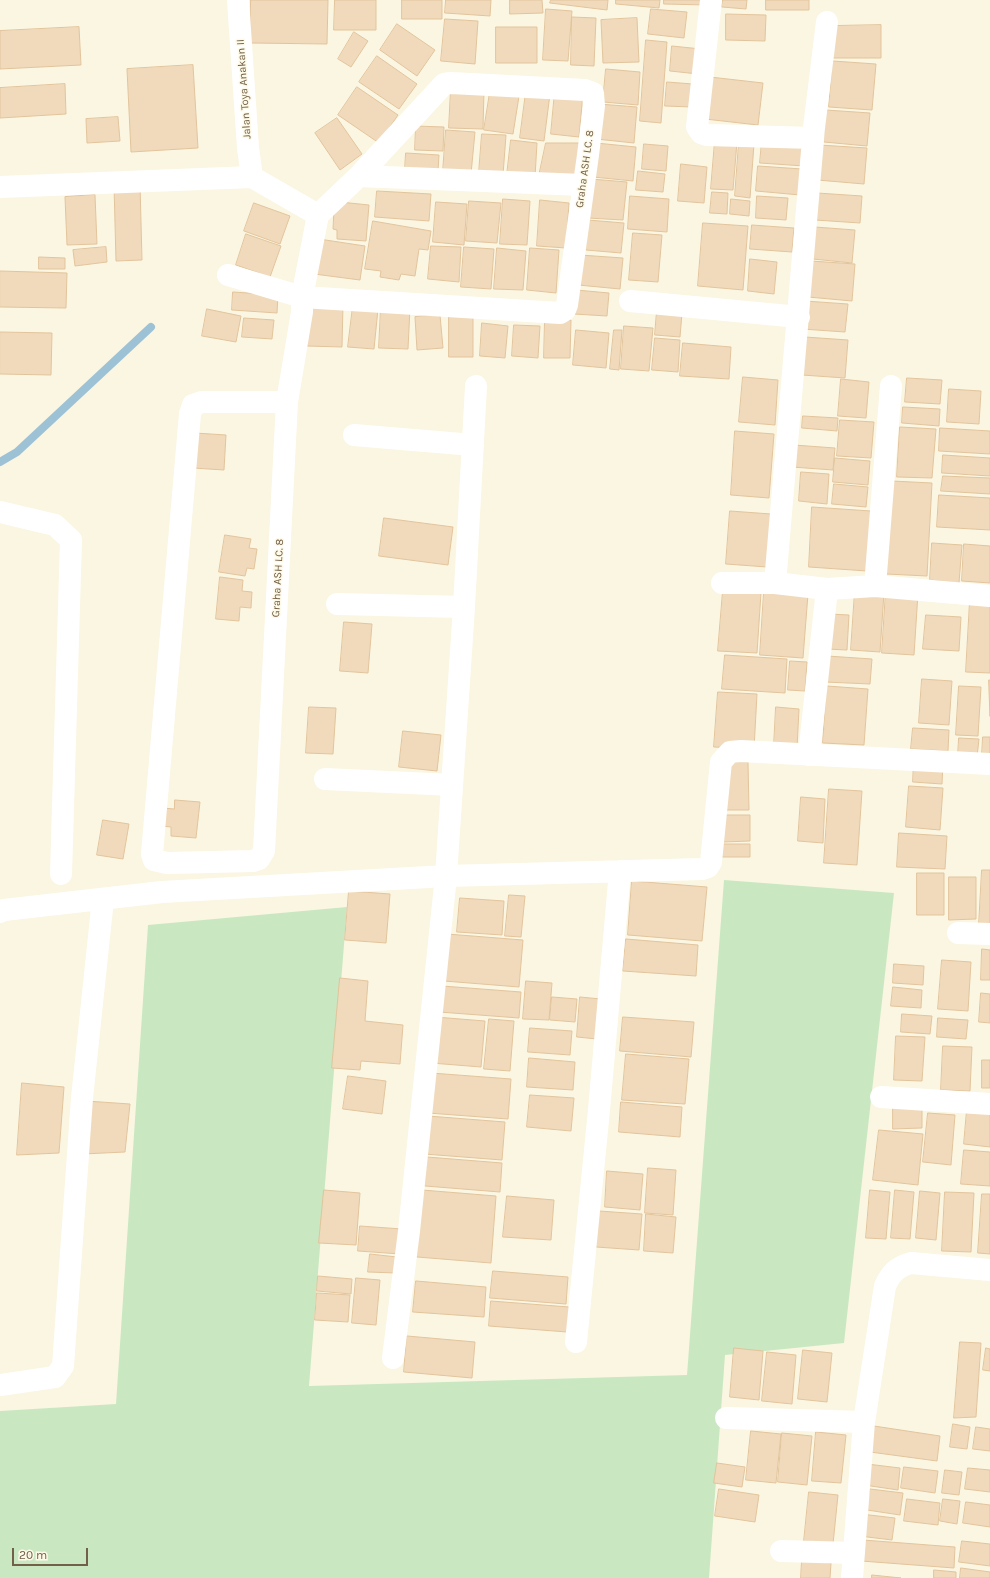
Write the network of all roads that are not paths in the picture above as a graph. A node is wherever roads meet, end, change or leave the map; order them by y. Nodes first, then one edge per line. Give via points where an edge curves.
1 (238, 0) edge
2 (711, 0) edge
3 (827, 22) dead end
4 (814, 138) junction
5 (359, 176) junction
6 (252, 177) junction
7 (583, 185) junction
8 (0, 187) edge
9 (318, 215) junction
10 (228, 275) dead end
11 (302, 297) junction
12 (630, 300) dead end
13 (799, 317) junction
14 (476, 386) dead end
15 (890, 386) dead end
16 (287, 402) junction
17 (354, 435) dead end
18 (473, 445) junction
19 (0, 512) edge
20 (722, 583) dead end
21 (775, 583) junction
22 (874, 586) junction
23 (827, 589) junction
24 (990, 596) edge
25 (338, 604) dead end
26 (464, 607) junction
27 (809, 755) junction
28 (990, 764) edge
29 (325, 779) dead end
30 (452, 785) junction
31 (620, 871) junction
32 (61, 874) dead end
33 (446, 876) junction
34 (103, 899) junction
35 (0, 912) edge
36 (958, 932) dead end
37 (990, 934) edge
38 (881, 1097) dead end
39 (990, 1104) edge
40 (990, 1270) edge
41 (576, 1342) dead end
42 (393, 1358) dead end
43 (0, 1385) edge
44 (726, 1418) dead end
45 (864, 1422) junction
46 (781, 1551) dead end
47 (854, 1553) junction
48 (852, 1578) edge

1 - 6 street, Jalan Toya Anakan II
2 - 4 street via 697,127 701,133
3 - 4 street
4 - 13 street
5 - 7 street
5 - 7 street, Graha ASH LC. 8 via 440,88 451,83 585,90 593,93 594,106
5 - 9 street, Graha ASH LC. 8
6 - 8 street
6 - 9 street
7 - 11 street, Graha ASH LC. 8 via 567,305 560,313
9 - 11 street, Graha ASH LC. 8
10 - 11 street
11 - 16 street, Graha ASH LC. 8 via 302,312
12 - 13 street
13 - 21 street
14 - 18 street
15 - 22 street
16 - 16 street, Graha ASH LC. 8 via 202,402 193,405 190,414 152,854 154,860 167,863 253,861 259,859 264,851
17 - 18 street
18 - 26 street
19 - 32 street via 55,525 71,540
20 - 21 street
21 - 23 street
22 - 23 street
22 - 24 street
23 - 27 street
25 - 26 street
26 - 30 street
27 - 28 street
27 - 31 street via 730,752 721,762 711,862 708,867
29 - 30 street
30 - 33 street
31 - 33 street
31 - 41 street
33 - 34 street via 162,892
33 - 42 street via 409,1231
34 - 35 street
34 - 43 street via 82,1098 63,1366 55,1377
36 - 37 street
38 - 39 street
40 - 45 street via 911,1263 899,1266 890,1275 885,1286
44 - 45 street
45 - 47 street
46 - 47 street
47 - 48 street

